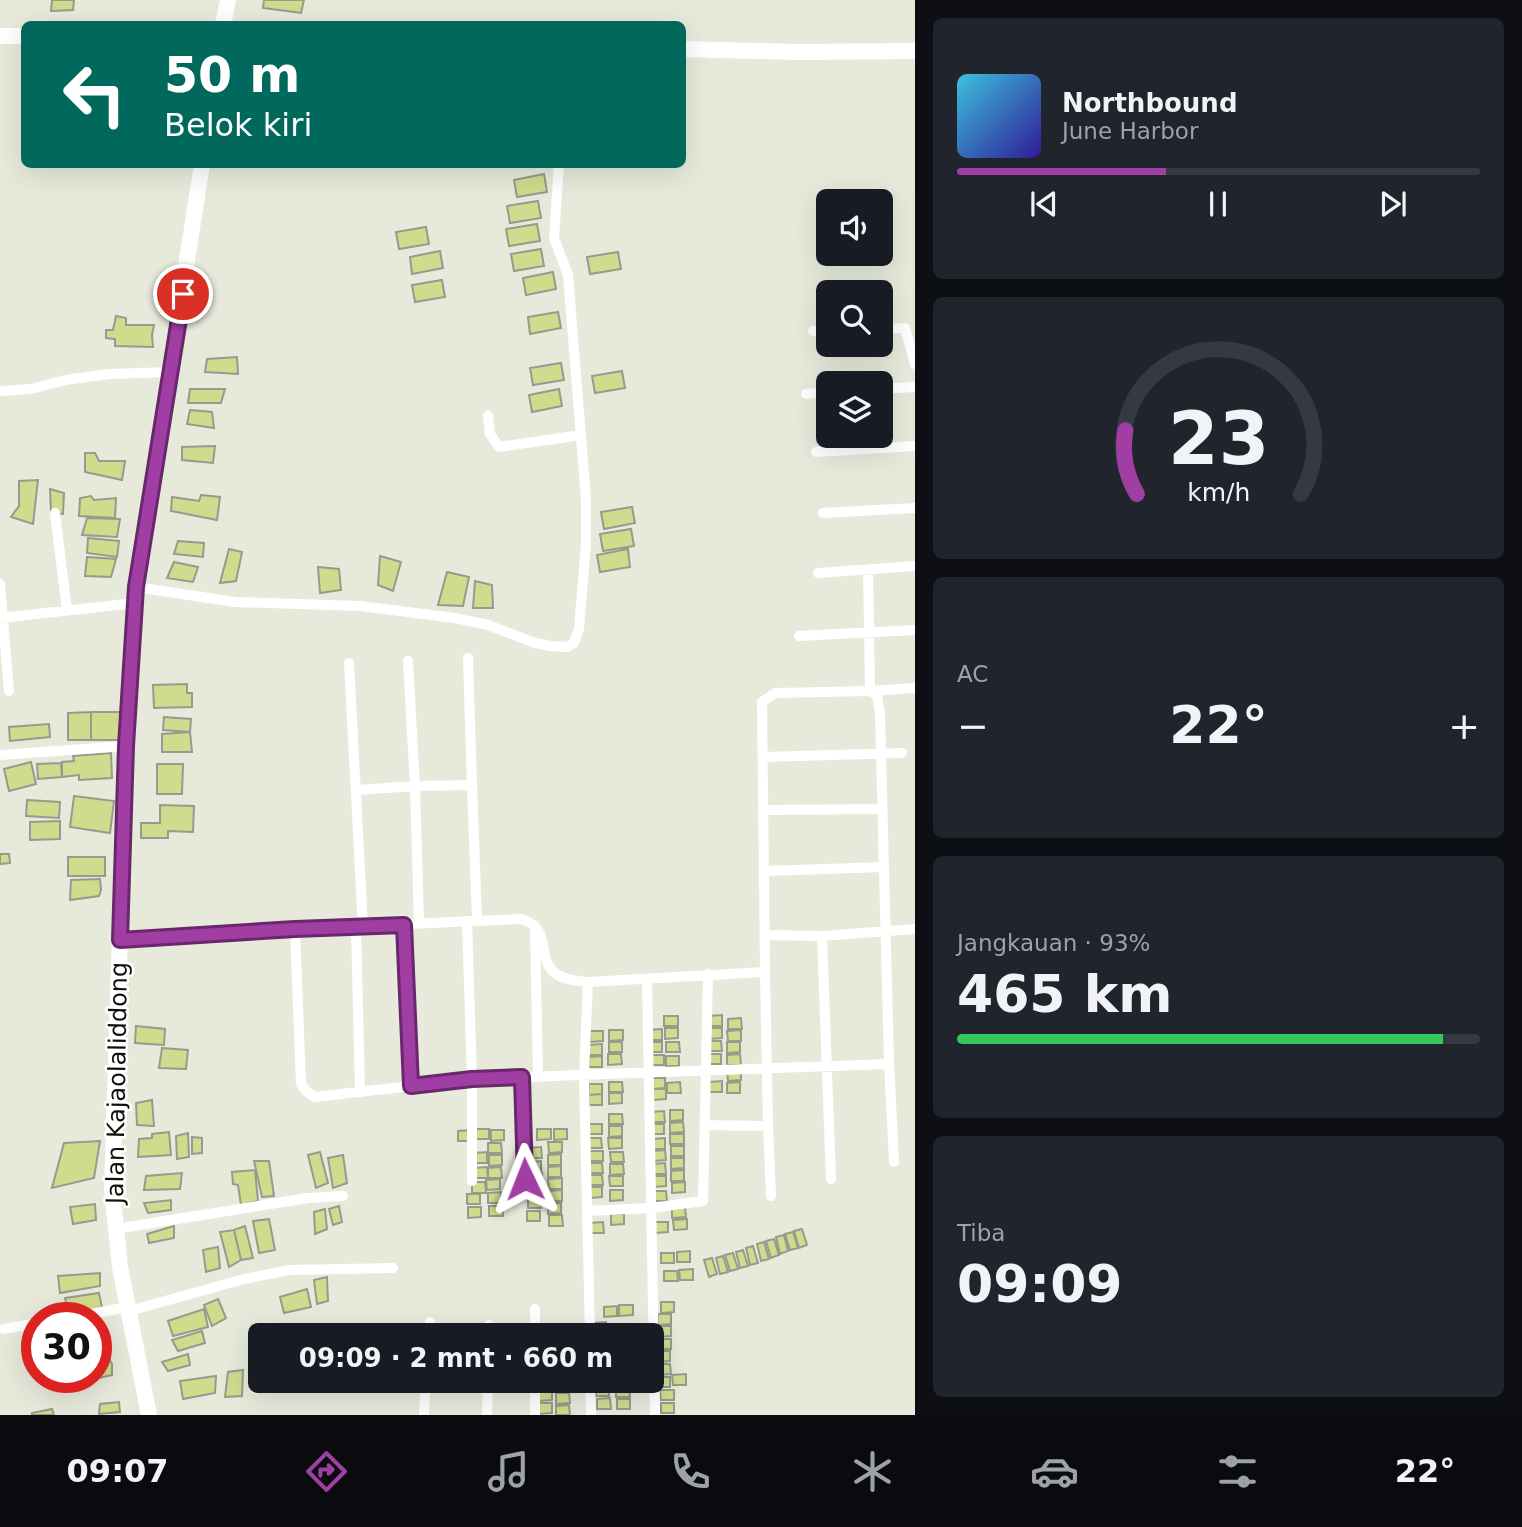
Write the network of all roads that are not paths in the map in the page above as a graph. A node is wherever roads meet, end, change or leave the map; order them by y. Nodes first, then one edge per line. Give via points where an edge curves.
1 (228, 0) edge
2 (224, 21) edge
3 (0, 36) edge
4 (21, 36) edge
5 (686, 49) edge
6 (915, 51) edge
7 (201, 168) edge
8 (559, 168) edge
9 (893, 328) edge
10 (912, 346) edge
11 (915, 364) edge
12 (171, 372) junction
13 (915, 387) edge
14 (893, 388) edge
15 (0, 391) edge
16 (816, 393) edge
17 (806, 394) dead end
18 (488, 416) dead end
19 (581, 435) junction
20 (915, 446) edge
21 (816, 452) dead end
22 (915, 508) edge
23 (55, 513) dead end
24 (823, 513) dead end
25 (915, 566) edge
26 (868, 569) junction
27 (818, 573) dead end
28 (0, 584) edge
29 (136, 595) junction
30 (67, 610) junction
31 (2, 617) edge
32 (915, 630) edge
33 (869, 632) junction
34 (799, 636) dead end
35 (468, 658) dead end
36 (408, 661) dead end
37 (349, 663) dead end
38 (915, 688) edge
39 (9, 691) dead end
40 (870, 691) junction
41 (126, 746) junction
42 (881, 752) junction
43 (902, 753) dead end
44 (0, 755) edge
45 (763, 757) junction
46 (472, 785) junction
47 (415, 786) junction
48 (356, 790) junction
49 (883, 809) junction
50 (764, 810) junction
51 (884, 867) junction
52 (765, 871) junction
53 (472, 921) junction
54 (419, 924) junction
55 (404, 925) junction
56 (535, 926) junction
57 (359, 927) junction
58 (295, 929) junction
59 (915, 929) edge
60 (886, 931) junction
61 (765, 935) junction
62 (822, 936) junction
63 (120, 940) junction
64 (765, 972) junction
65 (708, 974) junction
66 (647, 979) junction
67 (588, 982) junction
68 (889, 1064) junction
69 (826, 1066) junction
70 (767, 1068) junction
71 (706, 1069) junction
72 (650, 1071) junction
73 (584, 1076) junction
74 (522, 1077) junction
75 (538, 1077) junction
76 (472, 1079) junction
77 (411, 1086) junction
78 (360, 1092) junction
79 (705, 1125) junction
80 (768, 1126) junction
81 (894, 1162) dead end
82 (525, 1179) dead end
83 (831, 1179) dead end
84 (472, 1181) dead end
85 (343, 1195) dead end
86 (771, 1196) dead end
87 (651, 1208) junction
88 (587, 1211) junction
89 (115, 1229) junction
90 (393, 1268) dead end
91 (129, 1309) junction
92 (535, 1309) dead end
93 (112, 1312) edge
94 (535, 1323) edge
95 (590, 1323) edge
96 (21, 1326) edge
97 (5, 1329) dead end
98 (425, 1393) edge
99 (488, 1393) edge
100 (535, 1393) edge
101 (590, 1393) edge
102 (149, 1415) edge
103 (424, 1415) edge
104 (487, 1415) edge
105 (535, 1415) edge
106 (591, 1415) edge
107 (655, 1415) edge

1 - 2 street
3 - 4 street
5 - 6 street
7 - 12 street, Jalan Kajaolaliddong
8 - 19 street via 554,238 568,275
9 - 10 street via 905,328
10 - 11 street
12 - 15 street via 109,374
12 - 29 street, Jalan Kajaolaliddong
13 - 14 street
16 - 17 street
18 - 19 street via 490,434 499,447
19 - 29 street via 586,543 579,629 570,646 535,643 455,618 360,606
20 - 21 street
22 - 24 street
23 - 30 street
25 - 26 street
26 - 27 street
26 - 33 street
28 - 31 street
29 - 30 street
29 - 41 street, Jalan Kajaolaliddong
30 - 31 street
31 - 39 street
32 - 33 street
33 - 34 street
33 - 40 street
35 - 46 street
36 - 47 street
37 - 48 street
38 - 40 street
40 - 42 street via 877,695
40 - 45 street via 775,693 762,702
41 - 44 street
41 - 63 street, Jalan Kajaolaliddong
42 - 43 street
42 - 45 street
42 - 49 street
45 - 50 street
46 - 47 street
46 - 53 street
47 - 48 street
47 - 54 street
48 - 57 street
49 - 50 street
49 - 51 street
50 - 52 street
51 - 52 street
51 - 60 street
52 - 61 street
53 - 54 street
53 - 56 street via 521,919
53 - 76 street
54 - 55 street
55 - 57 street
55 - 77 street
56 - 67 street via 554,972
56 - 75 street
57 - 58 street
57 - 78 street
58 - 63 street
58 - 78 street via 301,1084 315,1097
59 - 60 street
60 - 62 street
60 - 68 street
61 - 62 street
61 - 64 street
62 - 69 street
63 - 89 street, Jalan Kajaolaliddong via 112,1189
64 - 65 street
64 - 70 street
65 - 66 street
65 - 71 street
66 - 67 street
66 - 72 street
67 - 73 street
68 - 69 street
68 - 81 street
69 - 70 street
69 - 83 street
70 - 71 street
70 - 80 street
71 - 72 street
71 - 79 street
72 - 73 street
72 - 87 street
73 - 75 street
73 - 88 street
74 - 75 street
74 - 76 street
74 - 82 street
76 - 77 street
76 - 84 street
77 - 78 street
79 - 80 street
79 - 87 street via 704,1201
80 - 86 street
85 - 89 street
87 - 88 street
87 - 107 street
88 - 95 street
89 - 91 street, Jalan Kajaolaliddong
90 - 91 street via 289,1270
91 - 93 street
91 - 102 street, Jalan Kajaolaliddong
92 - 94 street
96 - 97 street
98 - 103 street
99 - 104 street
100 - 105 street
101 - 106 street

